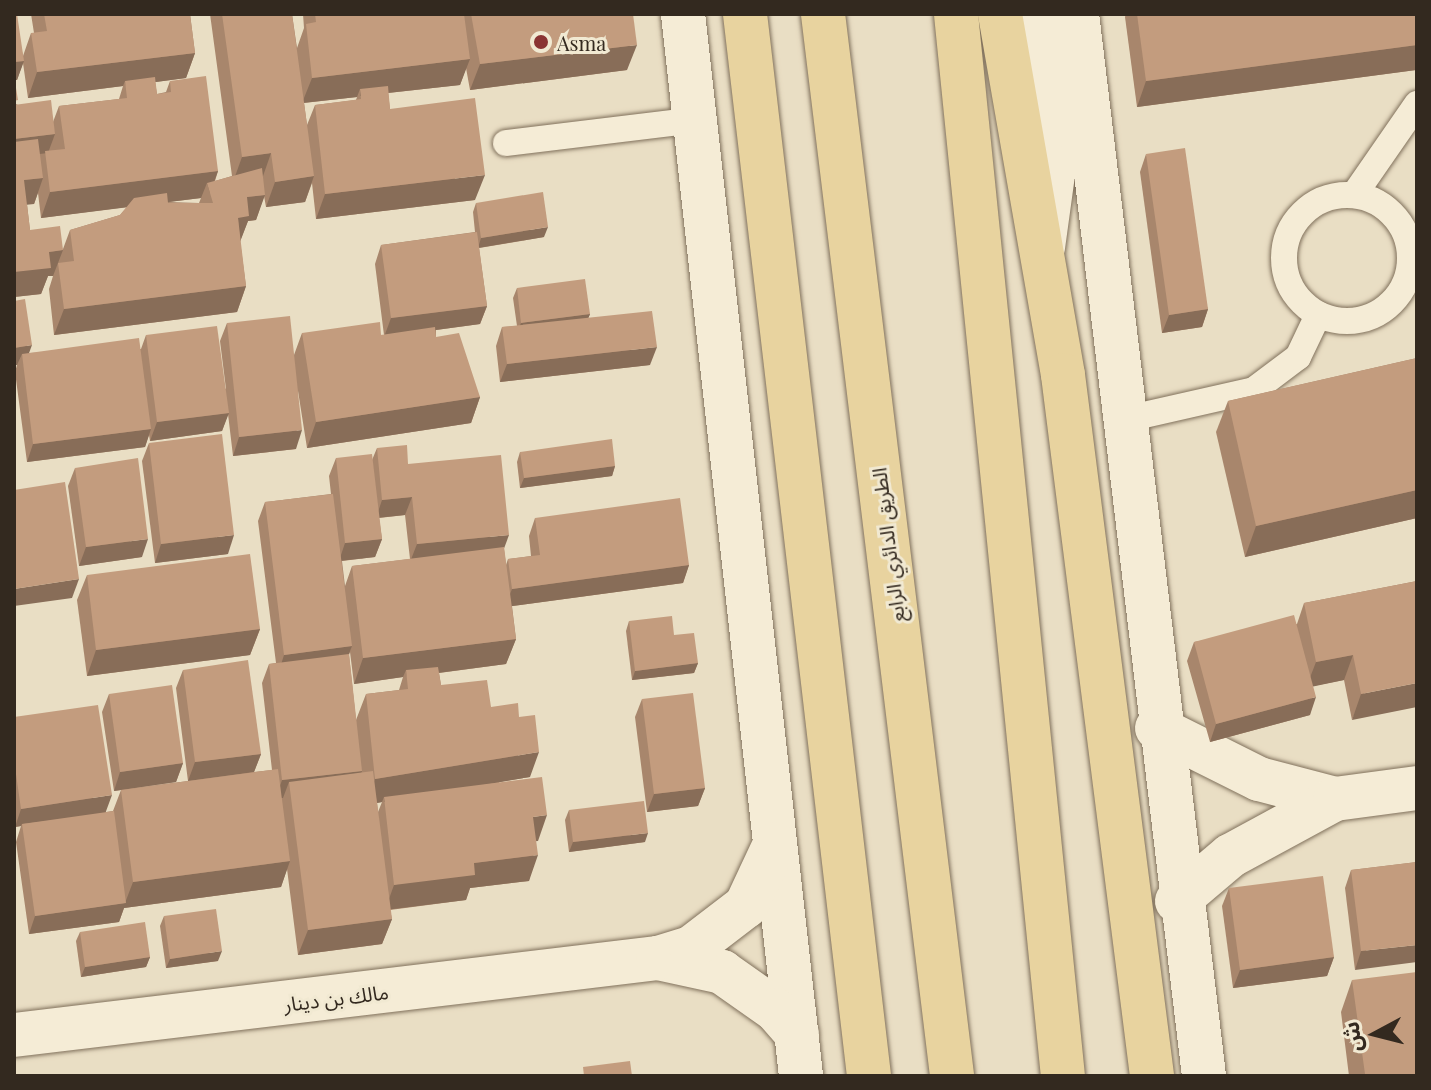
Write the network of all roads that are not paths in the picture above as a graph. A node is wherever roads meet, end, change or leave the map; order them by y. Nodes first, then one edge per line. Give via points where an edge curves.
1 (683, 14) edge
2 (745, 14) edge
3 (823, 14) edge
4 (956, 14) edge
5 (1000, 14) edge
6 (1040, 14) edge
7 (1077, 14) edge
8 (1417, 104) edge
9 (695, 120) junction
10 (506, 143) dead end
11 (1354, 195) junction
12 (1042, 253) junction
13 (1318, 315) junction
14 (1122, 420) junction
15 (1157, 728) junction
16 (1417, 788) edge
17 (1335, 799) junction
18 (776, 843) junction
19 (1177, 901) junction
20 (658, 958) junction
21 (14, 1035) edge
22 (799, 1055) edge
23 (869, 1076) edge
24 (952, 1076) edge
25 (1063, 1076) edge
26 (1152, 1076) edge
27 (1204, 1076) edge

1 - 9 street
2 - 23 main road
3 - 24 main road, الطريق الدائري الرابع
4 - 25 main road
5 - 12 main road
6 - 12 street via 1054,167
7 - 14 street
8 - 11 lane
9 - 10 lane
9 - 18 street
11 - 13 lane via 1312,205 1286,240 1288,283
11 - 13 lane via 1375,201 1399,224 1410,255 1407,276 1381,312 1339,321
12 - 26 main road
13 - 14 lane via 1298,357 1254,390
14 - 15 street
15 - 17 street via 1259,779
15 - 19 street
16 - 17 street
17 - 19 street via 1230,856
18 - 20 street, مالك بن دينار via 746,906 691,948
18 - 22 street
19 - 27 street
20 - 21 street, مالك بن دينار
20 - 22 street, مالك بن دينار via 722,972 759,995

